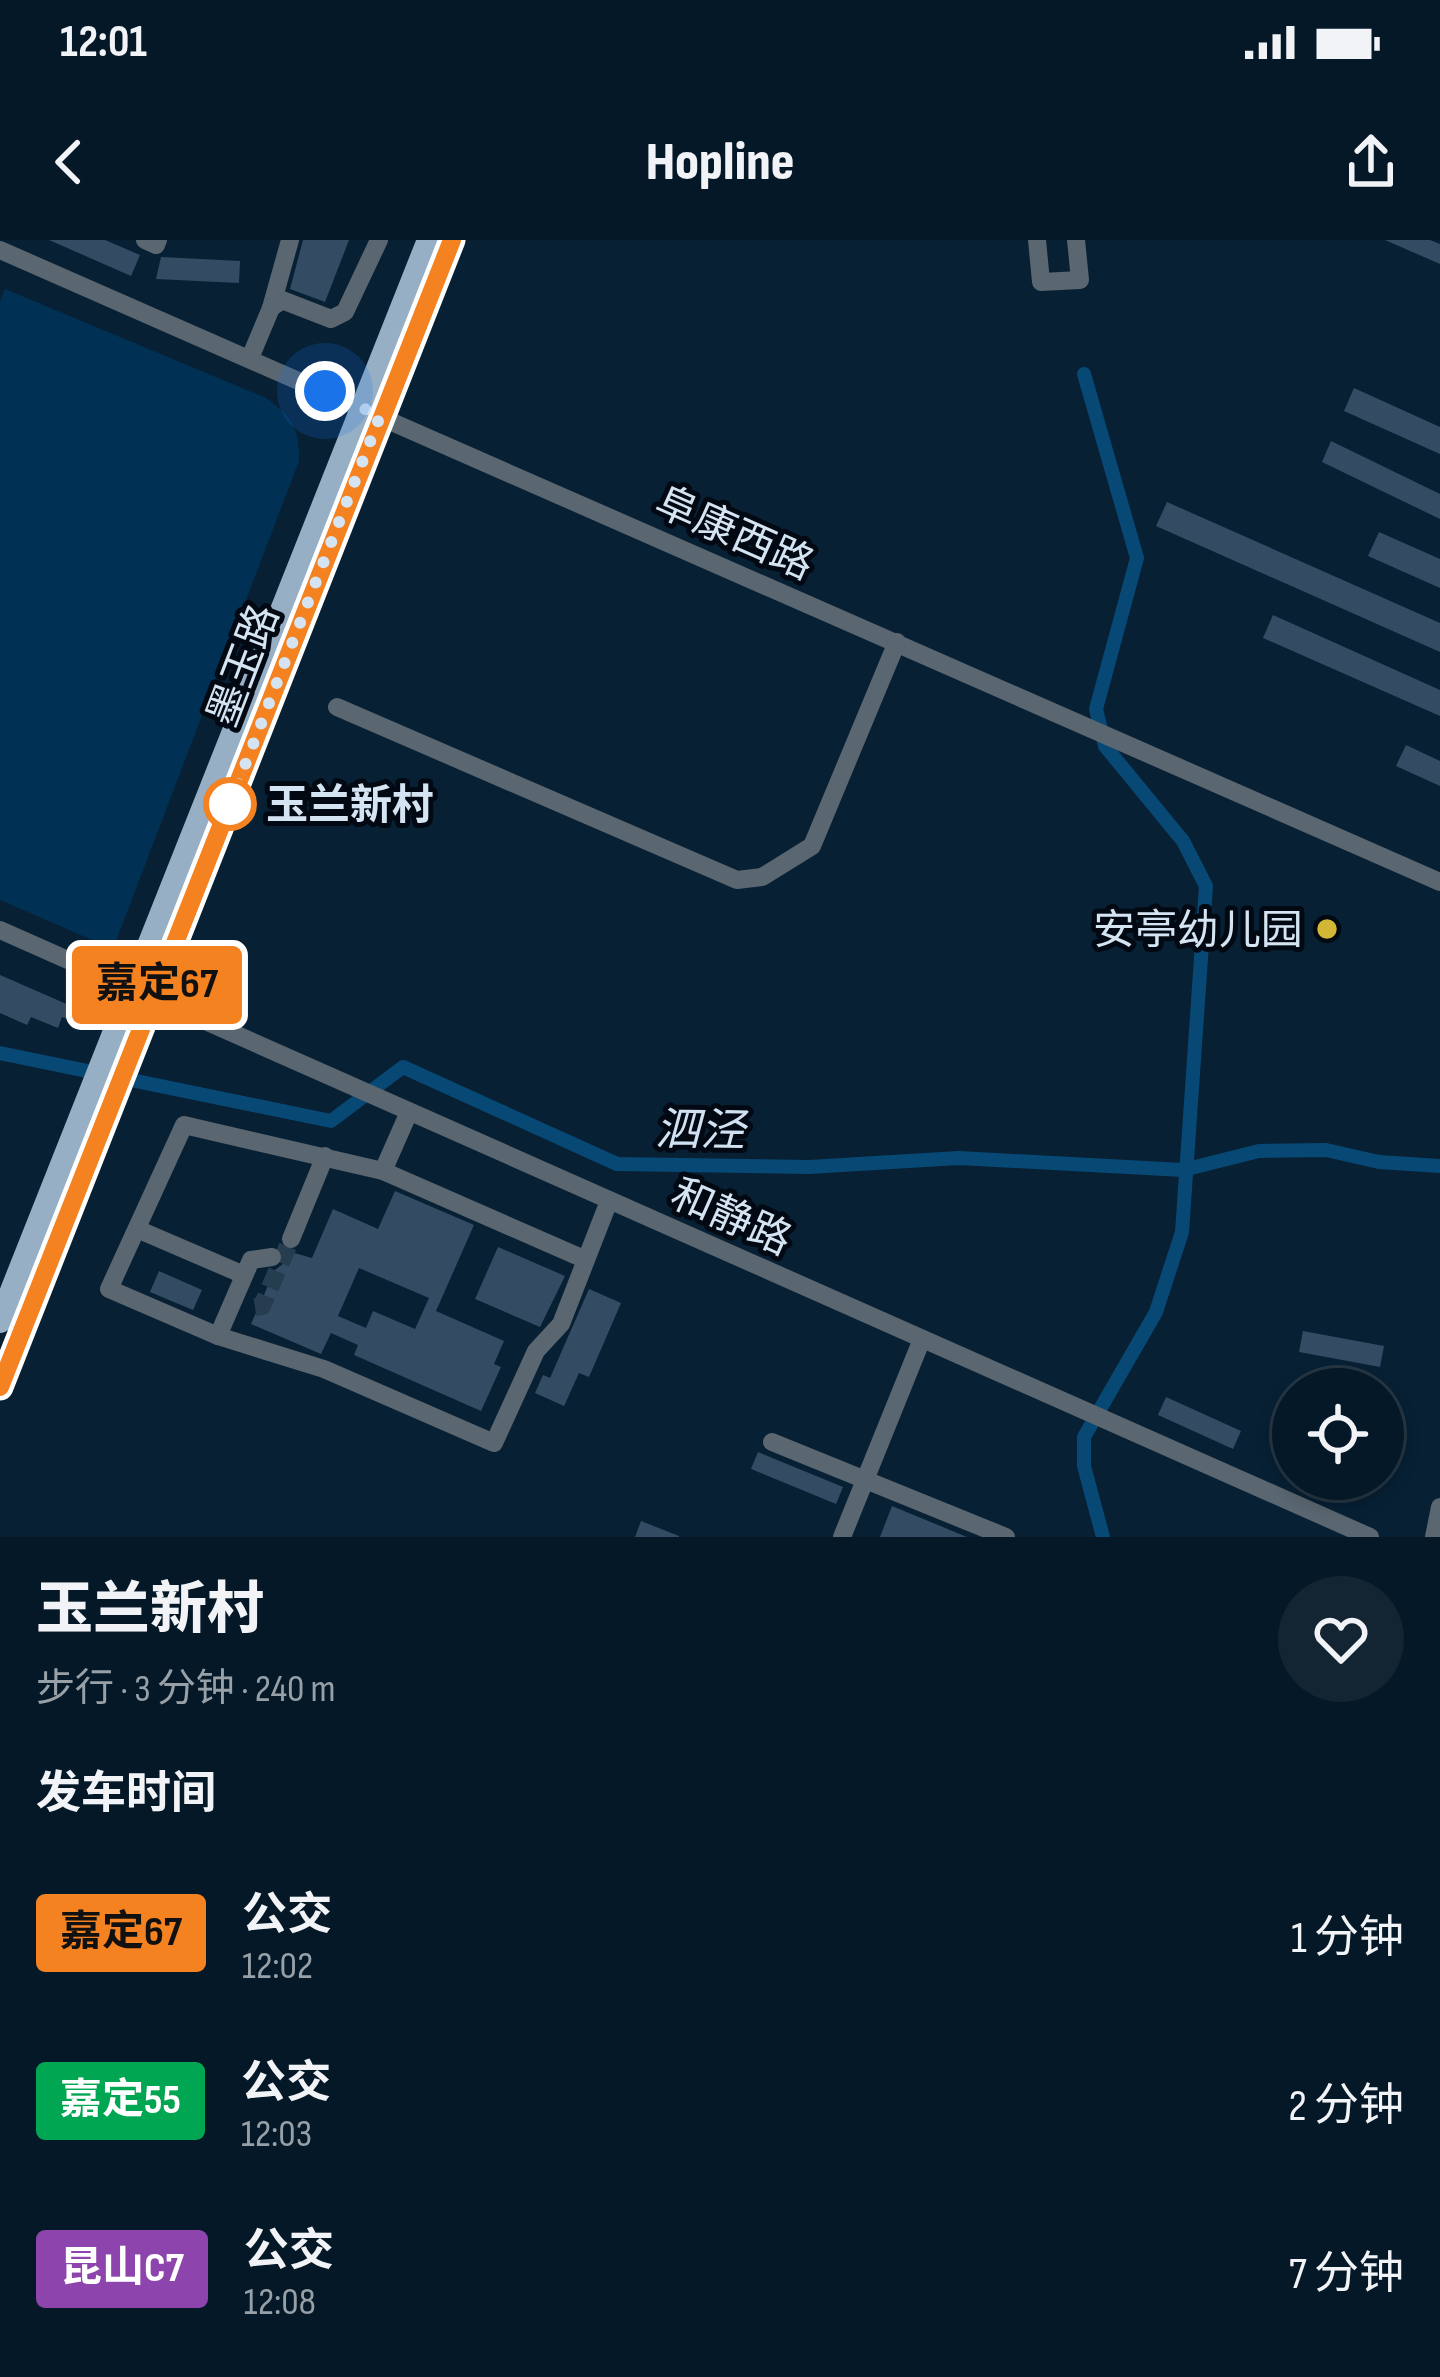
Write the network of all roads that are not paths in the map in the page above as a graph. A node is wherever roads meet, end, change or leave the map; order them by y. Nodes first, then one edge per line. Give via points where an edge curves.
1 (145, 240) edge
2 (158, 240) edge
3 (290, 240) edge
4 (380, 240) edge
5 (429, 240) edge
6 (452, 240) edge
7 (1037, 240) edge
8 (1076, 240) edge
9 (0, 250) edge
10 (271, 308) junction
11 (250, 358) junction
12 (371, 412) junction
13 (897, 642) junction
14 (337, 707) dead end
15 (1440, 882) edge
16 (0, 930) edge
17 (141, 993) junction
18 (102, 1092) junction
19 (409, 1112) junction
20 (325, 1156) junction
21 (383, 1171) junction
22 (610, 1201) junction
23 (137, 1229) junction
24 (291, 1239) tunnel mouth
25 (272, 1257) dead end
26 (584, 1259) junction
27 (244, 1275) junction
28 (234, 1298) junction
29 (255, 1307) dead end
30 (0, 1321) edge
31 (218, 1336) junction
32 (922, 1340) junction
33 (0, 1387) edge
34 (772, 1442) dead end
35 (865, 1479) junction
36 (1440, 1507) edge
37 (842, 1537) edge
38 (1006, 1537) edge
39 (1370, 1537) edge
40 (1434, 1537) edge

1 - 2 street
3 - 10 street
4 - 10 street via 345,312 332,319 282,300
5 - 12 main road, 墨玉路
6 - 12 main road, 墨玉路
7 - 8 street via 1040,282 1080,280
9 - 11 street, 阜康西路
10 - 11 street
11 - 12 street, 阜康西路
12 - 13 street, 阜康西路
12 - 17 main road, 墨玉路
13 - 14 street via 812,846 762,877 737,880
13 - 15 street, 阜康西路
16 - 17 street, 和静路
17 - 18 main road, 墨玉路
17 - 19 street, 和静路
18 - 30 main road, 墨玉路
18 - 33 main road, 墨玉路
19 - 21 street
19 - 22 street, 和静路
20 - 21 street
20 - 23 street via 184,1125
20 - 24 street
21 - 26 street
22 - 26 street
22 - 32 street, 和静路
23 - 27 street
23 - 31 street via 110,1289
25 - 27 street via 251,1260
26 - 31 street via 561,1324 536,1352 494,1443 324,1369
27 - 28 street
28 - 29 street
28 - 31 street
32 - 35 street
32 - 39 street, 和静路
34 - 35 street
35 - 37 street
35 - 38 street
36 - 40 street

